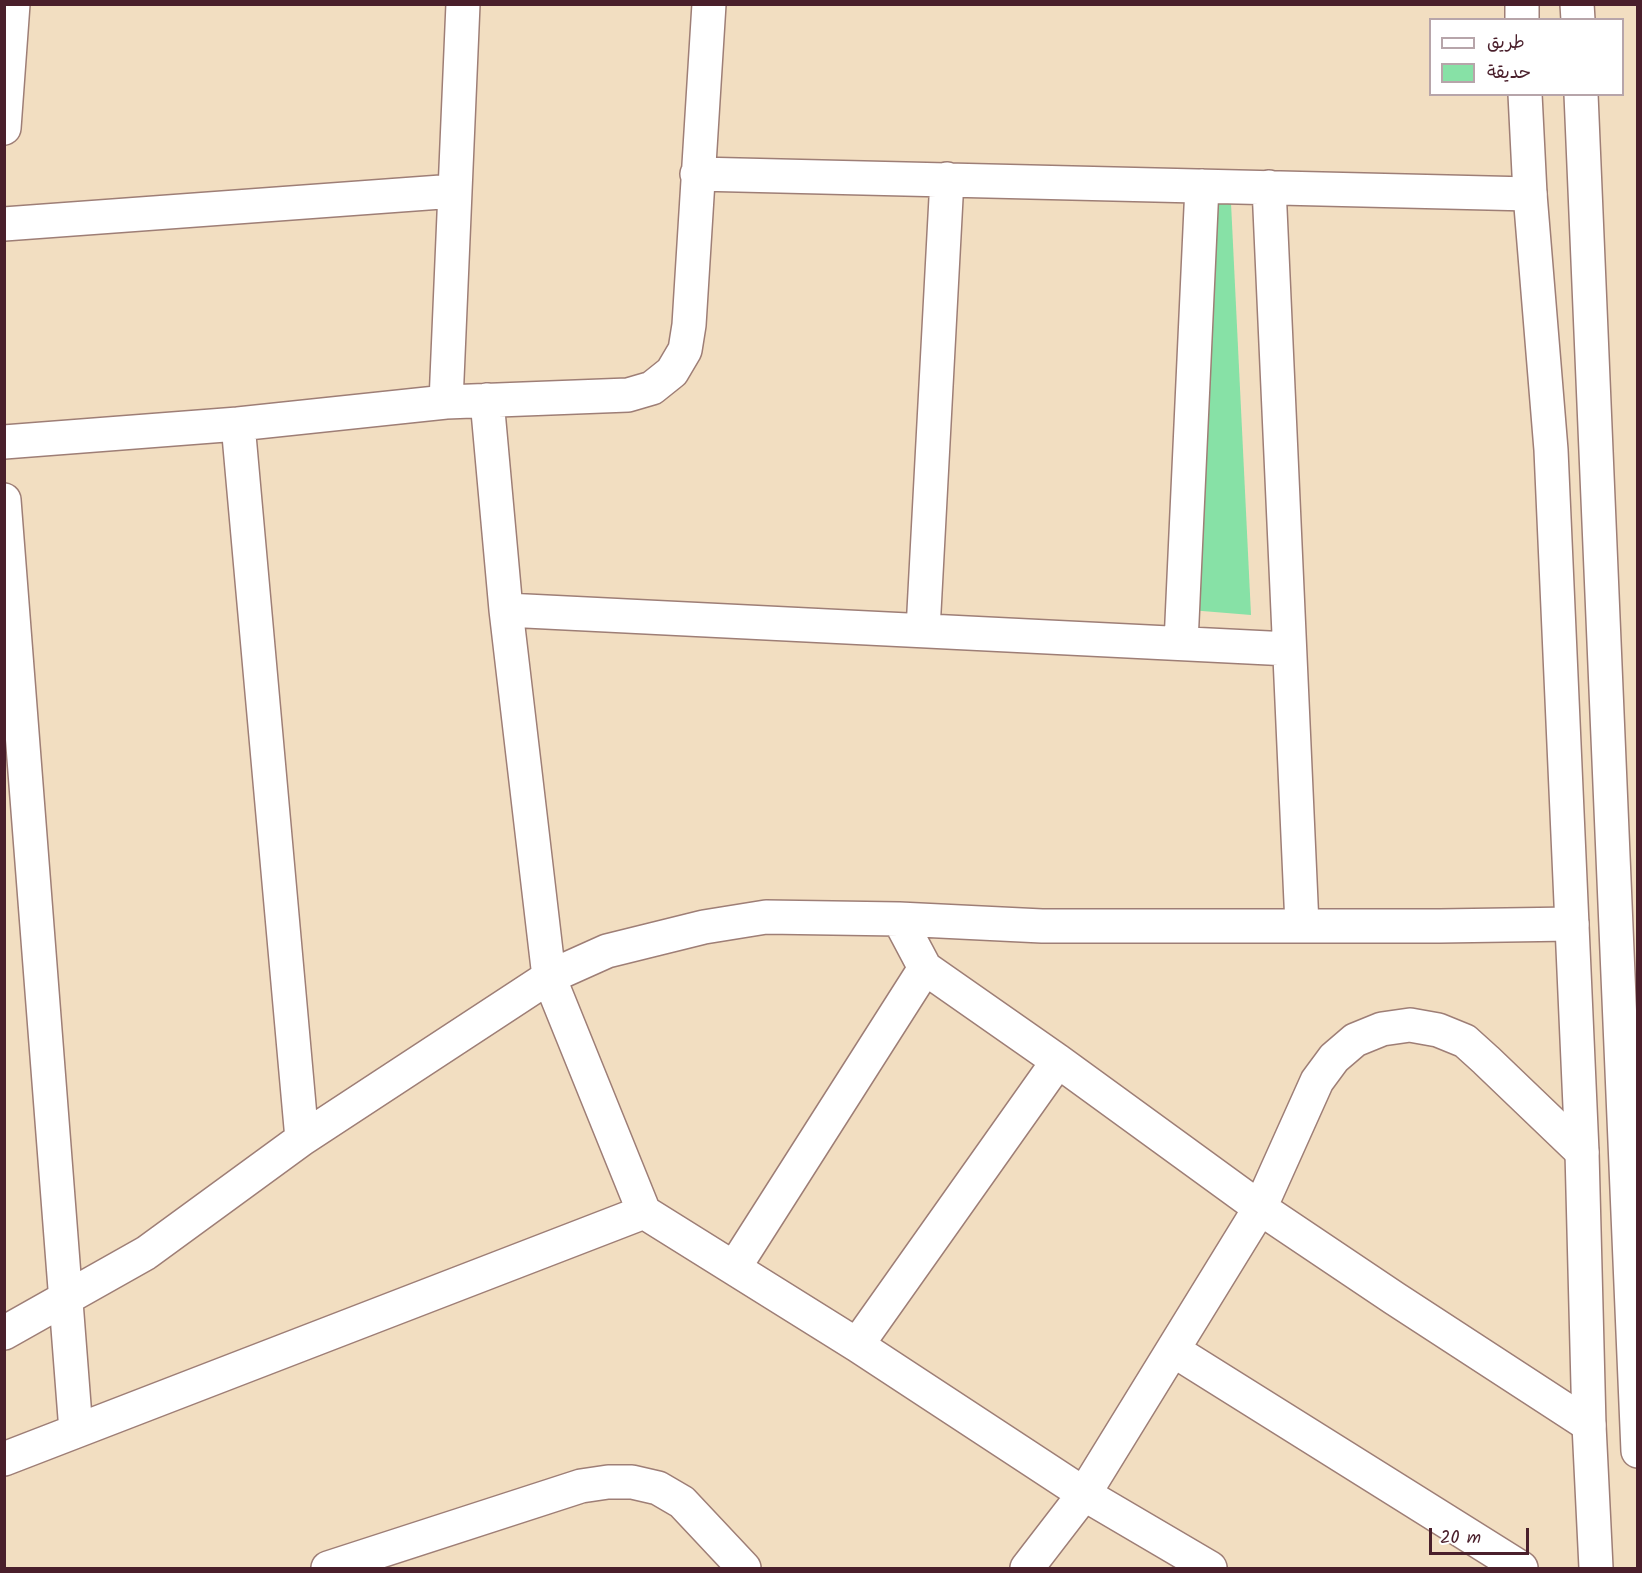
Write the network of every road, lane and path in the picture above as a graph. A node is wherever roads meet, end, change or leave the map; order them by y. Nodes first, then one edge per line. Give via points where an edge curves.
1 (13, 4) edge
2 (463, 4) edge
3 (709, 4) edge
4 (1525, 96) edge
5 (1581, 96) edge
6 (4, 128) edge
7 (697, 174) junction
8 (947, 179) junction
9 (1202, 186) junction
10 (1269, 188) junction
11 (455, 191) junction
12 (1530, 194) junction
13 (4, 224) edge
14 (487, 400) junction
15 (446, 402) junction
16 (238, 424) junction
17 (4, 442) edge
18 (4, 500) edge
19 (506, 610) junction
20 (923, 630) junction
21 (1181, 643) junction
22 (1288, 649) junction
23 (899, 919) junction
24 (1572, 924) junction
25 (1302, 925) junction
26 (925, 968) junction
27 (549, 977) junction
28 (1058, 1060) junction
29 (302, 1138) junction
30 (1582, 1152) junction
31 (1260, 1208) junction
32 (644, 1212) junction
33 (734, 1268) junction
34 (64, 1298) junction
35 (4, 1333) edge
36 (857, 1345) junction
37 (1173, 1350) junction
38 (1589, 1425) junction
39 (76, 1431) junction
40 (1638, 1450) edge
41 (4, 1459) edge
42 (1084, 1494) junction
43 (328, 1569) edge
44 (744, 1569) edge
45 (1027, 1569) edge
46 (1210, 1569) edge
47 (1521, 1569) edge
48 (1596, 1569) edge

1 - 6 street
2 - 11 street
3 - 7 street
4 - 12 street
5 - 40 street
7 - 8 street
7 - 14 street via 689,325 685,350 672,372 652,388 628,395
8 - 9 street
8 - 20 street
9 - 10 street
9 - 21 street
10 - 12 street
10 - 22 street
11 - 13 street
11 - 15 street
12 - 24 street via 1551,450
14 - 15 street
14 - 19 street
15 - 16 street
16 - 17 street
16 - 29 street
18 - 34 street
19 - 20 street
19 - 27 street
20 - 21 street
21 - 22 street
22 - 25 street
23 - 25 street via 1042,926
23 - 26 street
23 - 27 street via 766,918 704,927 607,951
24 - 25 street
24 - 30 street
26 - 28 street
26 - 33 street
27 - 29 street
27 - 32 street
28 - 31 street
28 - 36 street
29 - 34 street via 146,1253
30 - 31 street via 1464,1041 1438,1030 1410,1025 1382,1029 1356,1040 1334,1058 1317,1081
30 - 38 street
31 - 37 street
31 - 38 street
32 - 33 street
32 - 39 street
33 - 36 street
34 - 35 street
34 - 39 street
36 - 42 street
37 - 42 street
37 - 47 street
38 - 48 street
39 - 41 street
42 - 45 street
42 - 46 street
43 - 44 street via 581,1486 632,1482 658,1488 682,1502

